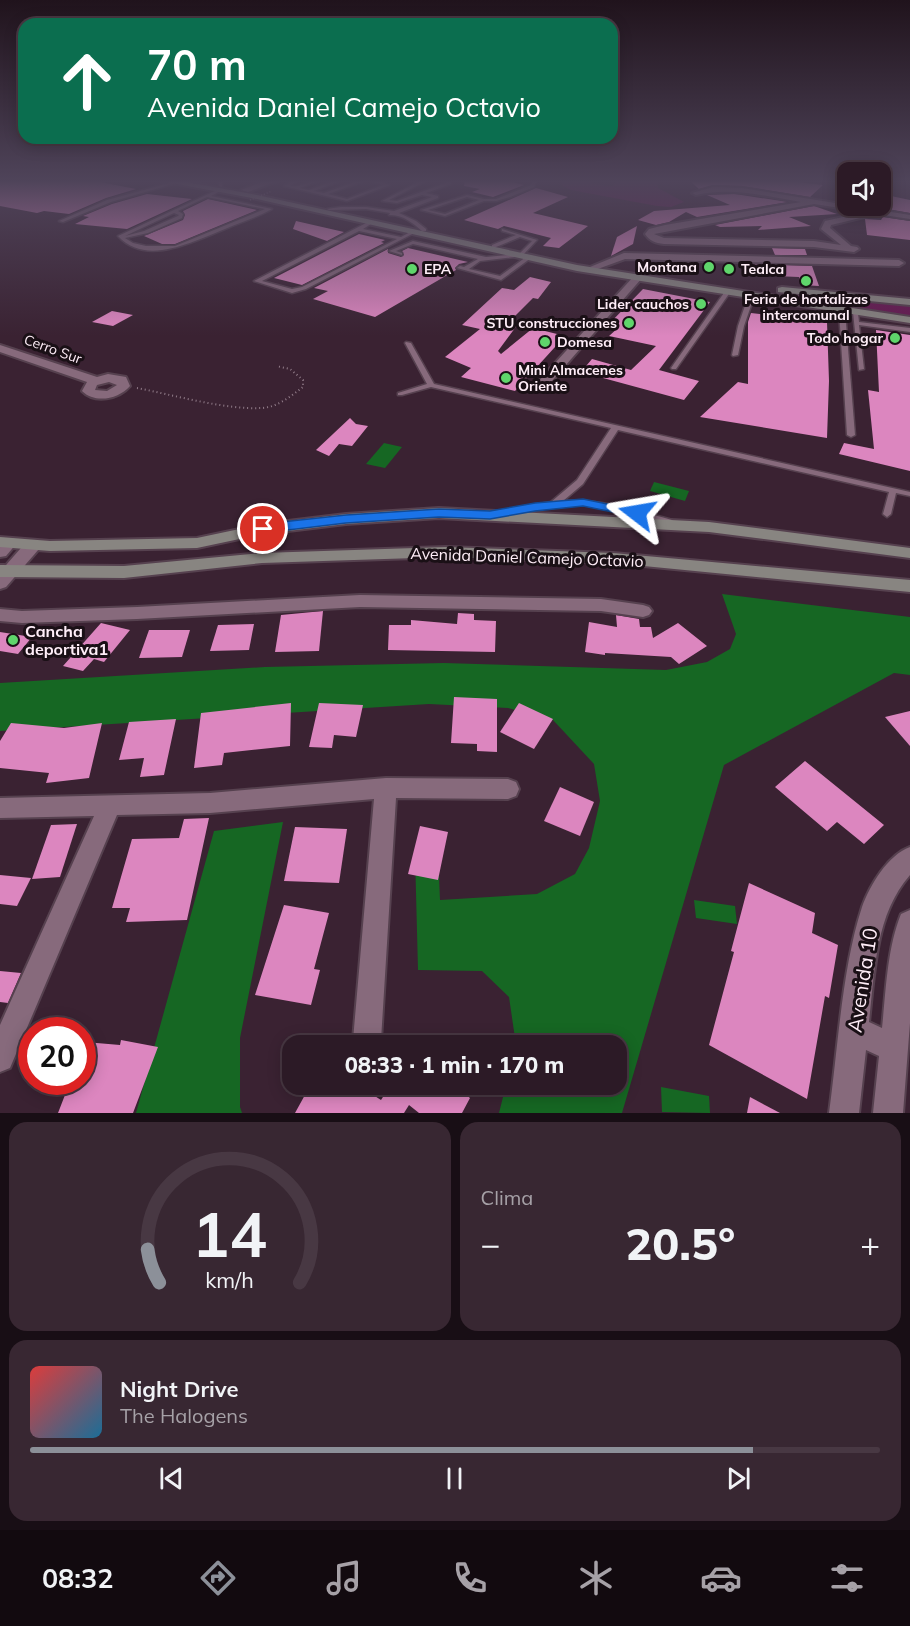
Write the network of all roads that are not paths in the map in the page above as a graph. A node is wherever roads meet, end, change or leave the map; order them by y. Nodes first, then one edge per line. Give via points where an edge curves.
1 (146, 232) edge
2 (211, 232) edge
3 (352, 232) edge
4 (372, 232) edge
5 (416, 232) edge
6 (423, 232) edge
7 (424, 232) edge
8 (510, 232) edge
9 (651, 232) edge
10 (827, 232) edge
11 (520, 235) junction
12 (400, 238) junction
13 (494, 246) junction
14 (854, 249) junction
15 (400, 254) dead end
16 (522, 255) junction
17 (486, 259) junction
18 (905, 263) edge
19 (595, 267) junction
20 (637, 278) junction
21 (728, 291) junction
22 (752, 294) junction
23 (910, 303) edge
24 (842, 311) junction
25 (856, 318) junction
26 (910, 320) edge
27 (910, 330) edge
28 (408, 344) dead end
29 (34, 347) dead end
30 (0, 348) edge
31 (15, 351) junction
32 (735, 355) dead end
33 (674, 368) dead end
34 (861, 369) dead end
35 (431, 385) junction
36 (124, 386) road end
37 (540, 387) dead end
38 (400, 394) dead end
39 (615, 428) junction
40 (851, 435) dead end
41 (580, 482) junction
42 (893, 490) junction
43 (910, 494) edge
44 (583, 502) junction
45 (552, 506) junction
46 (887, 514) dead end
47 (490, 515) junction
48 (680, 526) junction
49 (33, 545) junction
50 (3, 546) edge
51 (910, 553) edge
52 (4, 575) edge
53 (910, 586) edge
54 (643, 611) dead end
55 (0, 615) edge
56 (386, 788) junction
57 (508, 789) dead end
58 (111, 804) junction
59 (0, 808) edge
60 (910, 858) edge
61 (910, 923) edge
62 (854, 1029) junction
63 (367, 1035) edge
64 (894, 1048) junction
65 (0, 1059) edge
66 (844, 1113) edge
67 (888, 1113) edge

1 - 2 lane via 121,237 155,250
3 - 12 lane via 256,281 297,290
4 - 12 lane
5 - 12 lane
6 - 16 main road
7 - 13 main road
8 - 11 lane
9 - 14 street via 656,240 664,241 814,244
10 - 14 street
11 - 13 lane
11 - 16 lane via 535,241
13 - 16 main road
14 - 18 street
15 - 17 lane via 391,251 413,242
16 - 17 lane
16 - 17 lane via 501,278 462,269
16 - 19 main road
16 - 20 main road
18 - 19 street via 624,256
19 - 23 main road
20 - 21 main road
20 - 37 street
21 - 22 main road
21 - 33 lane
22 - 24 main road
22 - 32 lane
24 - 25 main road
24 - 40 lane
25 - 26 main road
25 - 27 lane
25 - 34 lane
28 - 35 lane
29 - 31 street
30 - 31 street, Cerro Sur
31 - 36 street, Cerro Sur via 96,381 122,380
35 - 38 lane
35 - 39 lane
39 - 41 lane
39 - 42 lane
41 - 44 lane
41 - 45 lane
42 - 43 lane
42 - 46 lane
44 - 45 lane
44 - 48 lane
45 - 47 lane
47 - 48 main road
47 - 49 main road via 439,513 346,519 263,529 196,543
48 - 51 main road
49 - 50 main road
49 - 52 street
52 - 53 main road, Avenida Daniel Camejo Octavio via 124,572 262,558 446,552 613,558
54 - 55 street via 601,605 360,601 137,613
56 - 57 street
56 - 58 street via 210,803
56 - 63 street
58 - 59 street
58 - 65 street
60 - 62 street, Avenida 10 via 890,880 875,907 864,950
61 - 64 street
62 - 64 street
62 - 66 street, Avenida 10
64 - 67 street

